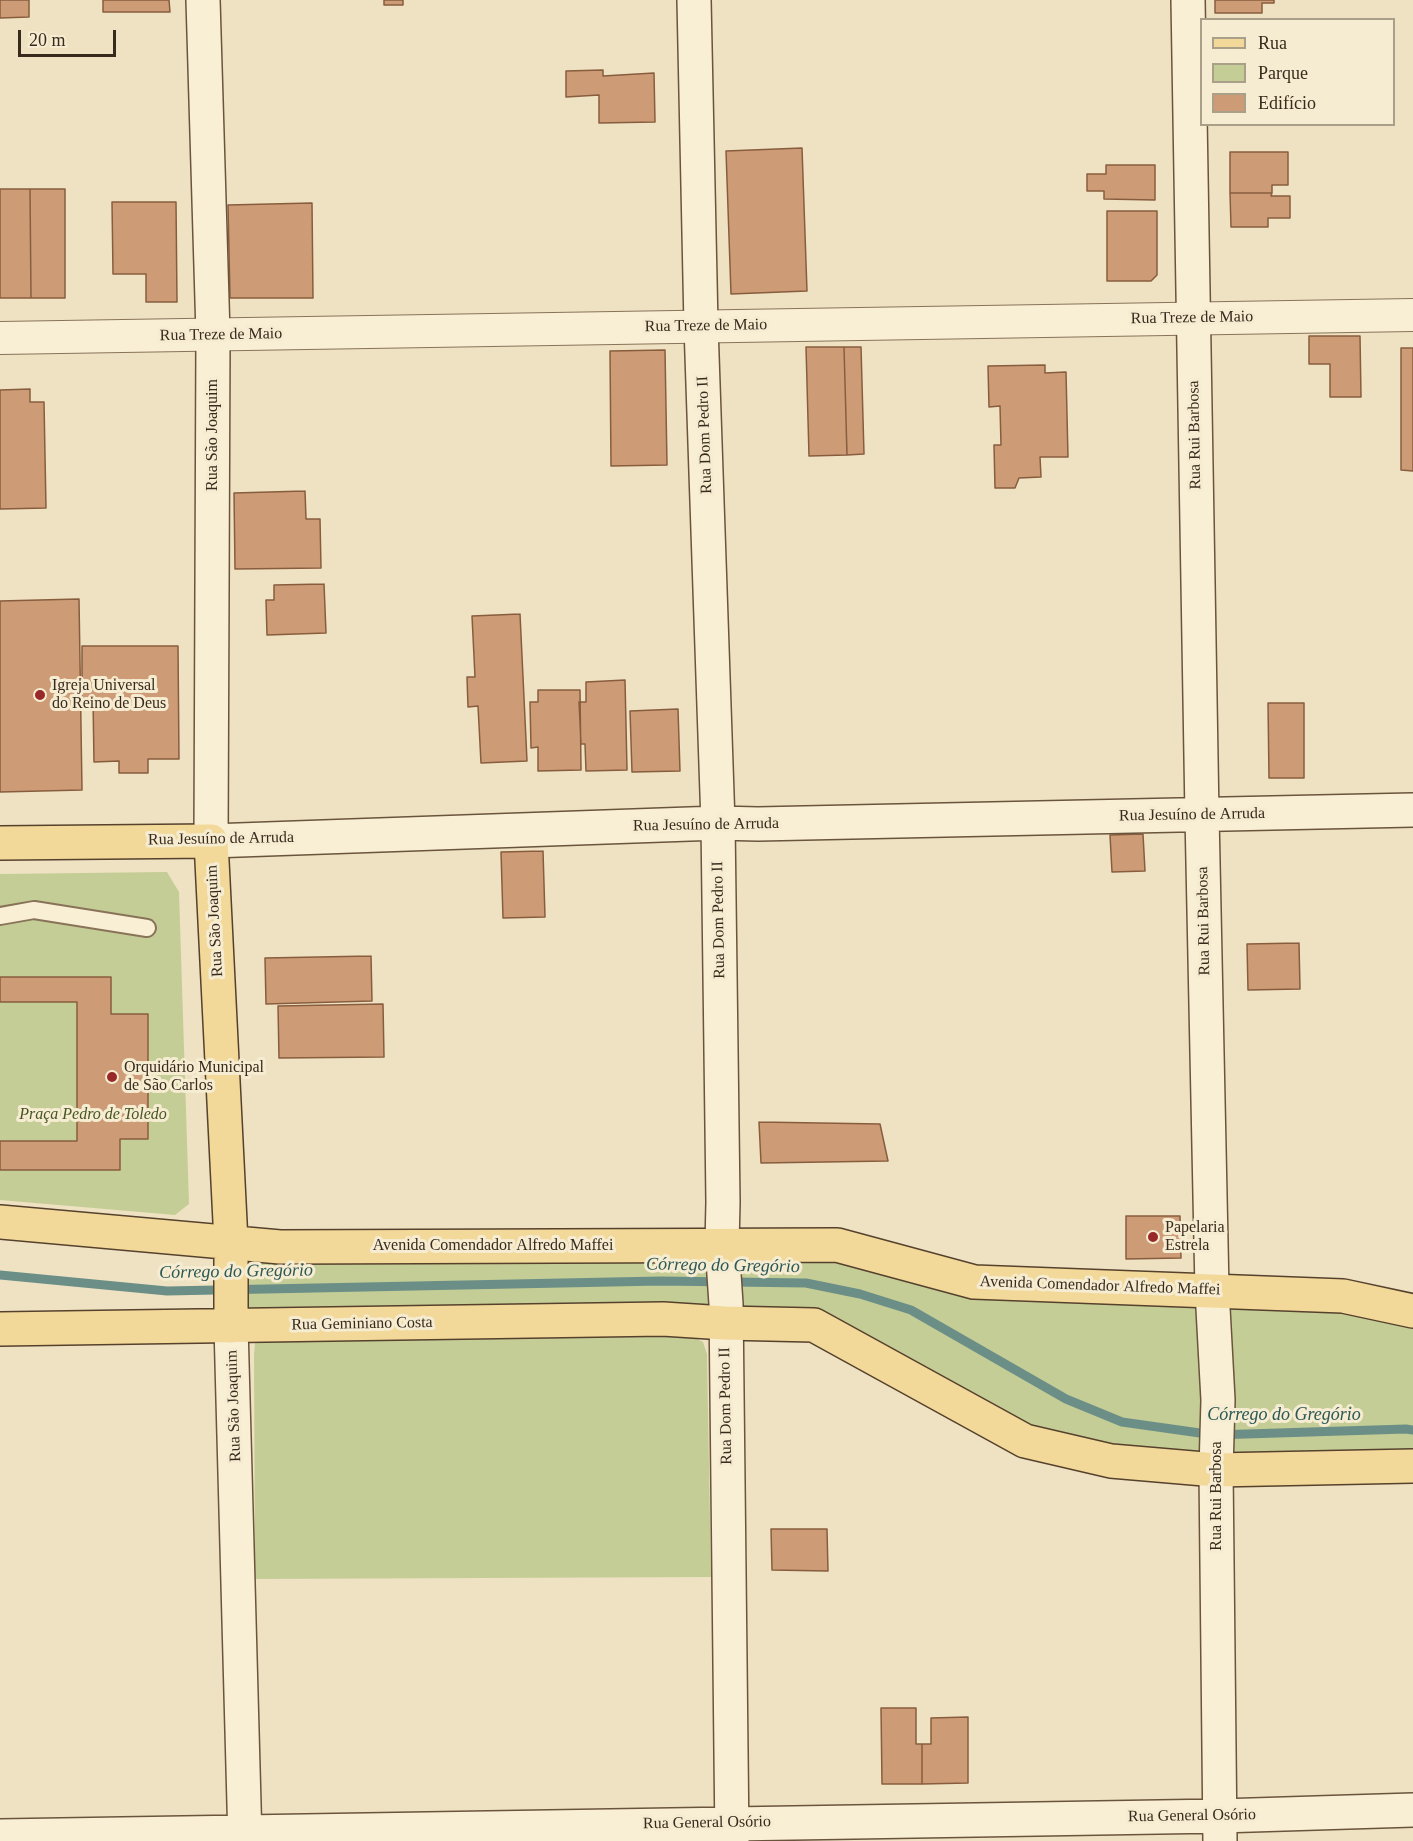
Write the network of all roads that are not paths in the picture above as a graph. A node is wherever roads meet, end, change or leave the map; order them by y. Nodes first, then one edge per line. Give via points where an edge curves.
1 (203, 0) edge
2 (694, 0) edge
3 (1188, 0) edge
4 (1413, 315) edge
5 (1193, 318) junction
6 (701, 326) junction
7 (213, 334) junction
8 (0, 338) edge
9 (1413, 810) edge
10 (1202, 815) junction
11 (718, 823) junction
12 (211, 841) junction
13 (0, 843) edge
14 (0, 916) edge
15 (147, 928) dead end
16 (0, 1222) edge
17 (722, 1253) junction
18 (231, 1256) junction
19 (1212, 1290) junction
20 (1413, 1311) edge
21 (725, 1314) junction
22 (231, 1317) junction
23 (0, 1329) edge
24 (1216, 1464) junction
25 (1413, 1466) edge
26 (1413, 1810) edge
27 (1220, 1828) edge
28 (732, 1832) edge
29 (0, 1836) edge
30 (245, 1836) edge

1 - 7 main road, Rua São Joaquim
2 - 6 main road, Rua Dom Pedro II
3 - 5 main road, Rua Rui Barbosa
4 - 5 street, Rua Treze de Maio
5 - 6 street, Rua Treze de Maio
5 - 10 main road, Rua Rui Barbosa
6 - 7 street, Rua Treze de Maio
6 - 11 main road, Rua Dom Pedro II
7 - 8 street, Rua Treze de Maio
7 - 12 main road, Rua São Joaquim
9 - 10 main road, Rua Jesuíno de Arruda
10 - 11 main road, Rua Jesuíno de Arruda
10 - 19 main road, Rua Rui Barbosa
11 - 12 main road, Rua Jesuíno de Arruda
11 - 17 main road, Rua Dom Pedro II
12 - 13 main road, Rua Jesuíno de Arruda
12 - 18 main road, Rua São Joaquim
14 - 15 lane via 33,910
16 - 18 main road, Avenida Comendador Alfredo Maffei
17 - 18 main road, Avenida Comendador Alfredo Maffei via 280,1247
17 - 19 main road, Avenida Comendador Alfredo Maffei via 837,1245 974,1282
17 - 21 main road, Rua Dom Pedro II
18 - 22 main road, Rua São Joaquim
19 - 20 main road, Avenida Comendador Alfredo Maffei via 1343,1296
19 - 24 main road, Rua Rui Barbosa via 1218,1400
21 - 22 main road, Rua Geminiano Costa via 663,1319
21 - 24 main road via 814,1325 1026,1441 1111,1461
21 - 28 main road, Rua Dom Pedro II
22 - 23 main road, Rua Geminiano Costa
22 - 30 main road, Rua São Joaquim
24 - 25 main road
24 - 27 main road, Rua Rui Barbosa
26 - 27 main road, Rua General Osório
27 - 28 main road, Rua General Osório
28 - 30 main road, Rua General Osório
29 - 30 main road, Rua General Osório

